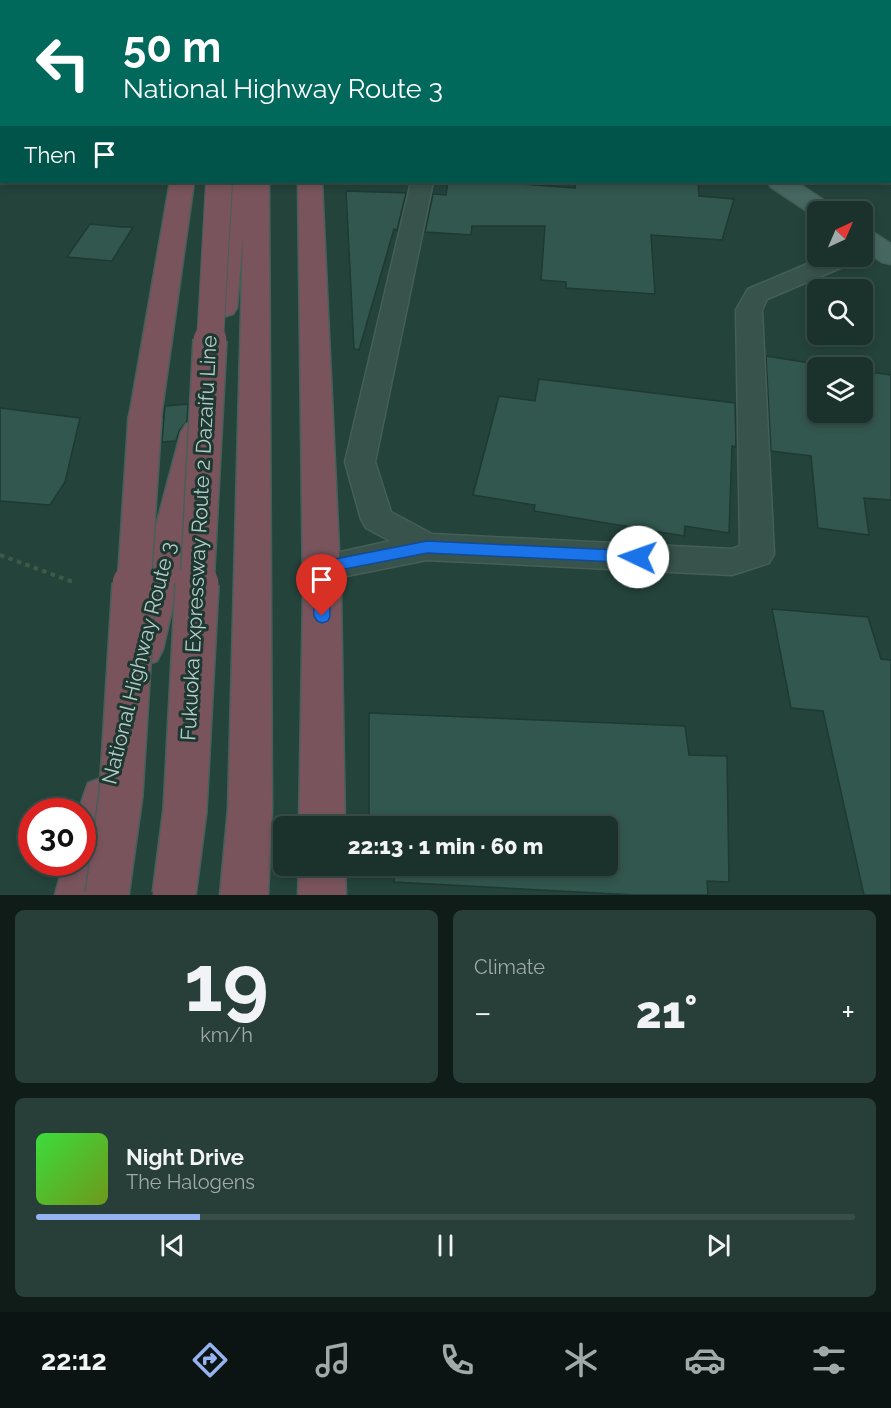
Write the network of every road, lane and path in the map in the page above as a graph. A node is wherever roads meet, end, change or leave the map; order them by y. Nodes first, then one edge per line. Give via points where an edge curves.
1 (182, 183) edge
2 (219, 183) edge
3 (236, 183) edge
4 (257, 183) edge
5 (310, 183) edge
6 (422, 183) edge
7 (782, 183) edge
8 (808, 201) edge
9 (824, 267) edge
10 (427, 547) junction
11 (0, 555) edge
12 (321, 568) junction
13 (73, 582) dead end
14 (322, 816) edge
15 (322, 876) edge
16 (79, 895) edge
17 (107, 895) edge
18 (174, 895) edge
19 (244, 895) edge
20 (322, 895) edge

1 - 17 highway, bridge via 145,417 121,794
2 - 18 highway, Fukuoka Expressway Route 2 Dazaifu Line, bridge via 185,810
3 - 16 highway, National Highway Route 3 via 220,334
4 - 19 highway via 250,809
5 - 12 highway
6 - 10 street via 360,462 377,519
7 - 8 main road
9 - 10 street via 757,294 749,310 757,554 732,562
10 - 12 street
11 - 13 path
12 - 14 highway
15 - 20 highway

